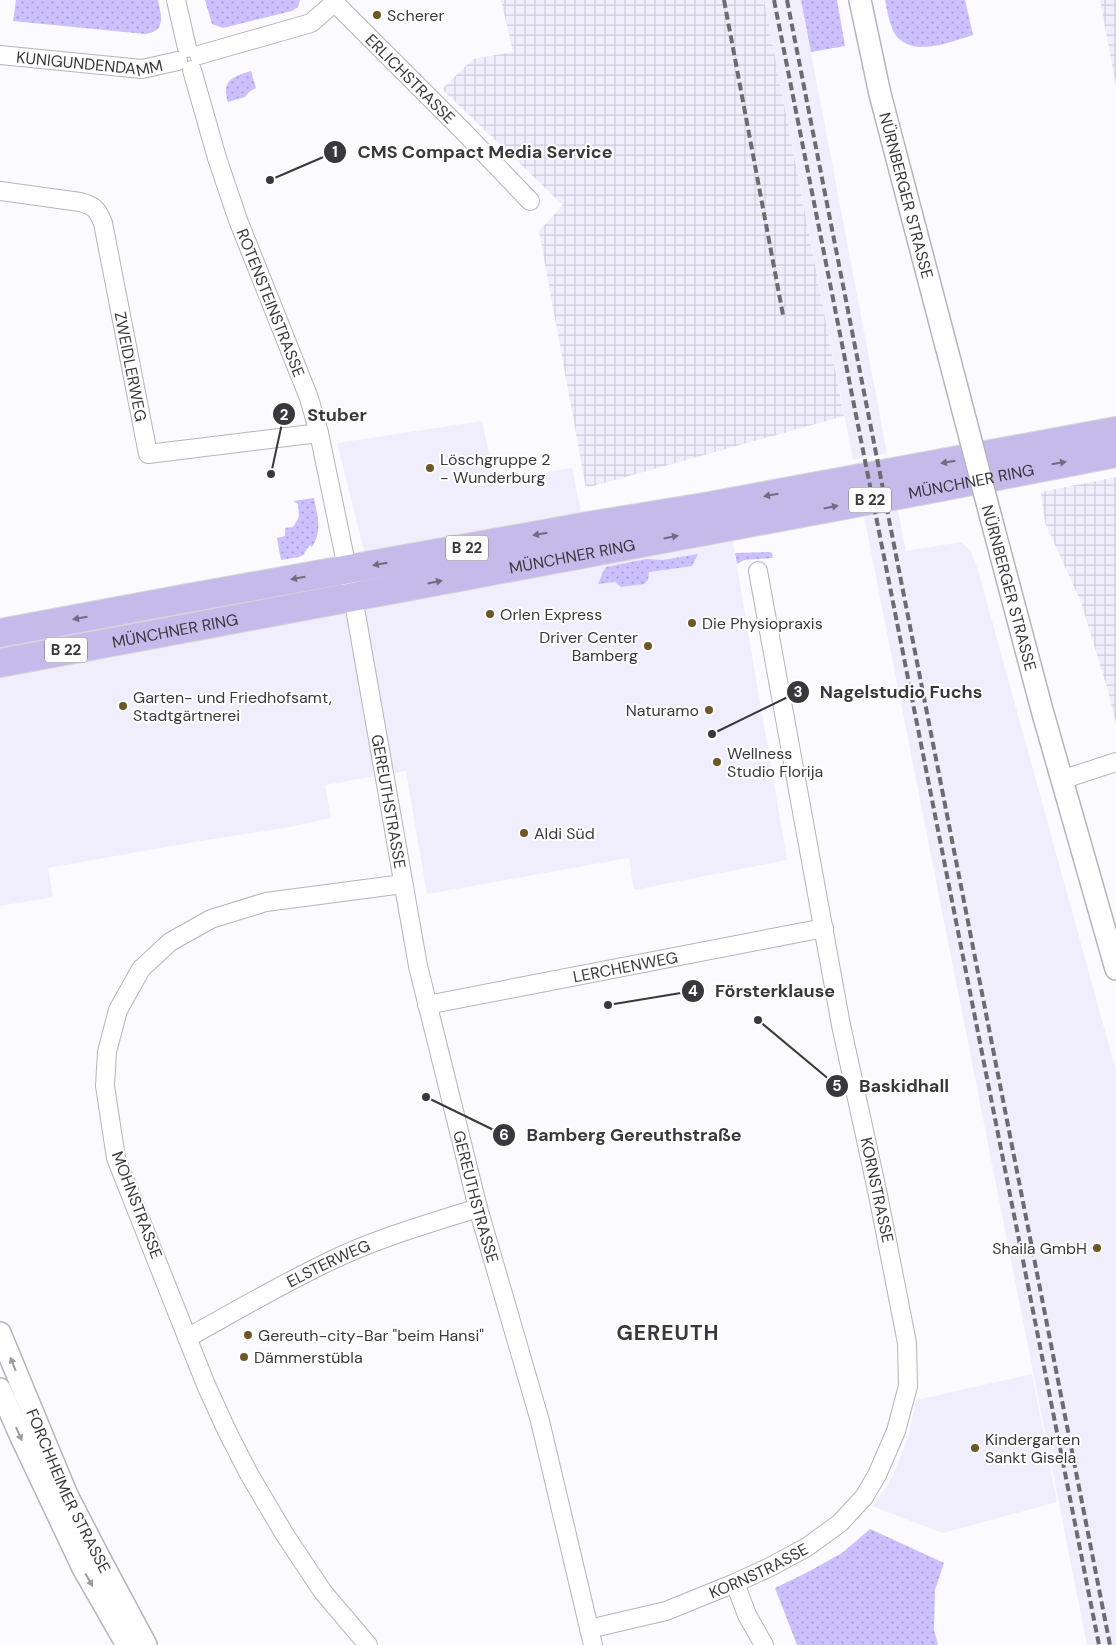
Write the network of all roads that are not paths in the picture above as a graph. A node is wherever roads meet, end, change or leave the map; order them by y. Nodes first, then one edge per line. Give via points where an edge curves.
1 (176, 0) edge
2 (860, 0) edge
3 (333, 1) edge
4 (0, 55) edge
5 (189, 59) junction
6 (0, 191) edge
7 (530, 201) dead end
8 (1116, 431) edge
9 (319, 433) junction
10 (1116, 453) edge
11 (346, 570) junction
12 (758, 571) dead end
13 (352, 597) junction
14 (0, 633) edge
15 (0, 663) edge
16 (1116, 762) edge
17 (1061, 780) junction
18 (403, 884) junction
19 (824, 928) junction
20 (1116, 969) edge
21 (427, 1005) junction
22 (478, 1208) junction
23 (0, 1333) edge
24 (188, 1338) junction
25 (0, 1389) edge
26 (735, 1583) junction
27 (591, 1637) edge
28 (126, 1645) edge
29 (146, 1645) edge
30 (368, 1645) edge
31 (764, 1645) edge

1 - 5 street, ROTENSTEINSTRASSE
2 - 17 street, NÜRNBERGER STRASSE, bridge via 880,94
3 - 5 street, KUNIGUNDENDAMM via 311,23
3 - 7 street, ERLICHSTRASSE
4 - 5 street, KUNIGUNDENDAMM via 142,69
5 - 9 street, ROTENSTEINSTRASSE via 238,220 309,398
6 - 9 street, ZWEIDLERWEG via 80,202 93,206 99,213 148,454
8 -> 11 main road, MÜNCHNER RING / B 22
9 - 11 street, ROTENSTEINSTRASSE
13 -> 10 main road, MÜNCHNER RING / B 22
11 - 13 street, ROTENSTEINSTRASSE
11 -> 14 main road, MÜNCHNER RING / B 22
12 - 19 street, KORNSTRASSE
13 - 15 main road, MÜNCHNER RING / B 22
13 - 18 street, GEREUTHSTRASSE
16 - 17 street
17 - 20 street, NÜRNBERGER STRASSE
18 - 21 street, GEREUTHSTRASSE
18 - 24 street, MOHNSTRASSE via 266,902 211,919 170,942 141,969 118,1010 107,1052 105,1086 116,1158
19 - 21 street, LERCHENWEG
19 - 26 street, KORNSTRASSE via 907,1343 908,1386 896,1431 877,1475 858,1503 840,1523 807,1547
21 - 22 street, GEREUTHSTRASSE
22 - 24 street, ELSTERWEG via 396,1234 328,1261
22 - 27 street, GEREUTHSTRASSE via 540,1422
29 -> 23 street, FORCHHEIMER STRASSE via 67,1495
24 - 30 street, MOHNSTRASSE via 249,1474 323,1592
25 -> 28 street, FORCHHEIMER STRASSE via 82,1568
26 - 27 street, KORNSTRASSE
26 - 31 street

